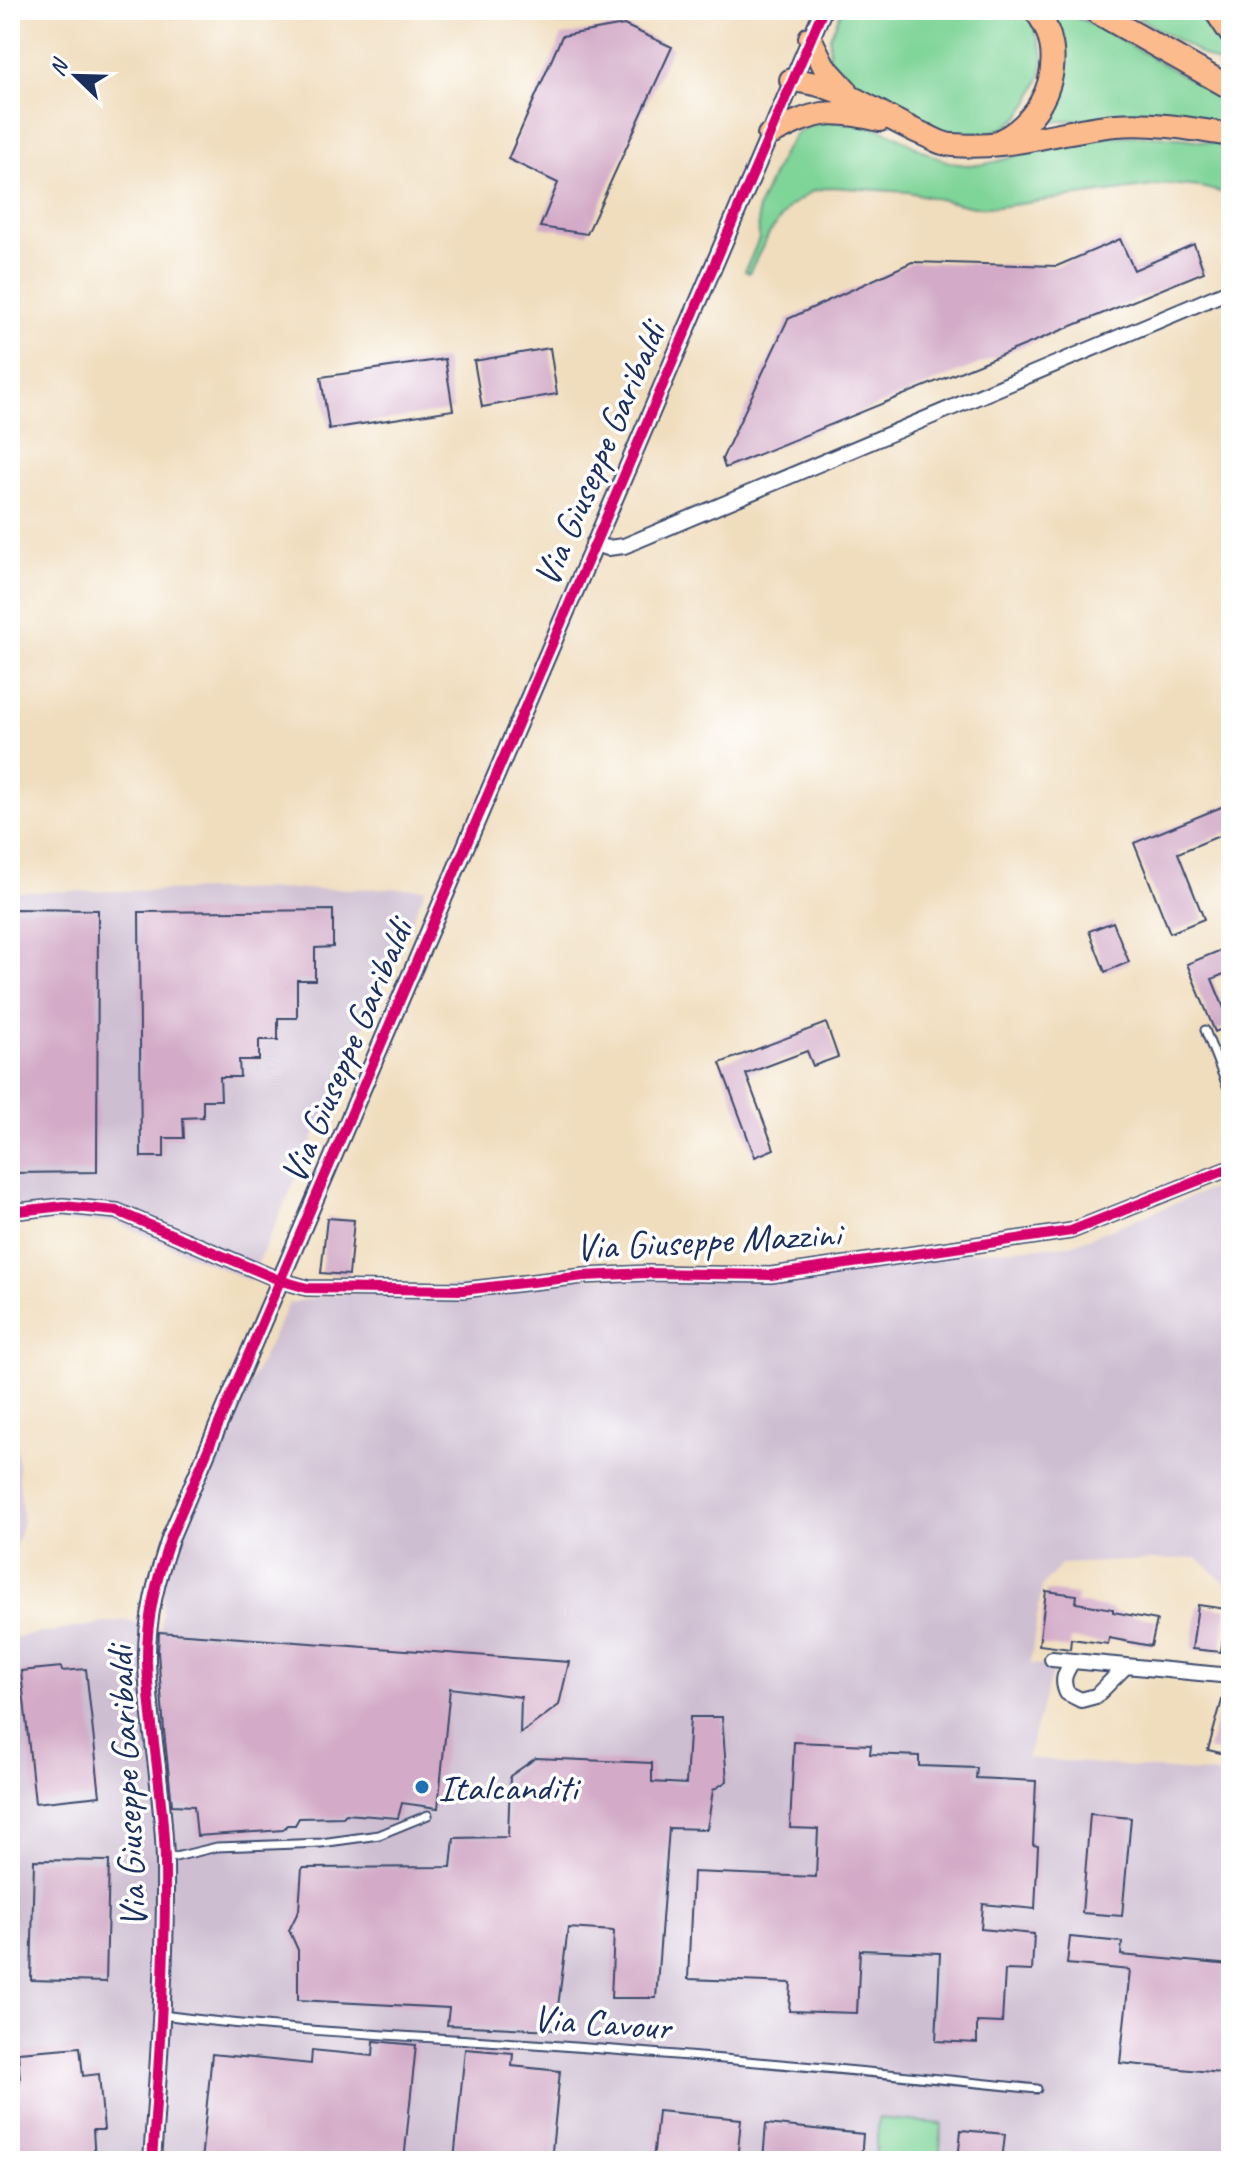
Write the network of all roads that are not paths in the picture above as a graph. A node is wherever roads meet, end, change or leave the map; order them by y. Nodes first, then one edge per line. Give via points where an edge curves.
1 (823, 10) edge
2 (1035, 10) edge
3 (1093, 10) edge
4 (1215, 10) edge
5 (1231, 34) edge
6 (810, 38) junction
7 (791, 80) junction
8 (1231, 88) edge
9 (853, 97) junction
10 (829, 112) junction
11 (900, 125) junction
12 (769, 135) junction
13 (1231, 135) edge
14 (988, 146) junction
15 (1231, 290) edge
16 (593, 544) junction
17 (1205, 1030) dead end
18 (1231, 1096) edge
19 (1229, 1170) edge
20 (10, 1212) edge
21 (279, 1280) junction
22 (1052, 1659) dead end
23 (1072, 1662) junction
24 (1124, 1668) junction
25 (1231, 1676) edge
26 (428, 1815) dead end
27 (165, 1860) junction
28 (162, 2015) junction
29 (1037, 2089) dead end
30 (152, 2161) edge

1 - 6 street, Via Giuseppe Garibaldi
2 - 14 highway via 1046,23 1053,54 1049,86 1035,115 1016,133
3 - 8 highway
4 - 5 highway
6 - 7 street, Via Giuseppe Garibaldi
6 - 9 highway via 824,66
7 - 9 highway via 819,83
7 - 10 highway
7 - 12 street, Via Giuseppe Garibaldi
9 - 11 highway
10 - 11 highway
10 - 12 highway
11 - 14 highway via 949,145
12 - 16 street, Via Giuseppe Garibaldi
13 - 14 highway via 1171,125 1115,125
15 - 16 street via 624,546
16 - 21 street, Via Giuseppe Garibaldi
17 - 18 lane
19 - 21 street, Via Giuseppe Mazzini via 1071,1231 771,1275 584,1276 463,1290 307,1288
20 - 21 street, Via Giuseppe Mazzini via 63,1206 117,1211
21 - 27 street, Via Giuseppe Garibaldi via 157,1579 147,1661
22 - 23 street
23 - 24 street
23 - 24 street via 1063,1684 1067,1693 1081,1700 1096,1696
24 - 25 street
26 - 27 lane via 379,1835 217,1847
27 - 28 street, Via Giuseppe Garibaldi
28 - 29 lane, Via Cavour
28 - 30 street, Via Giuseppe Garibaldi

